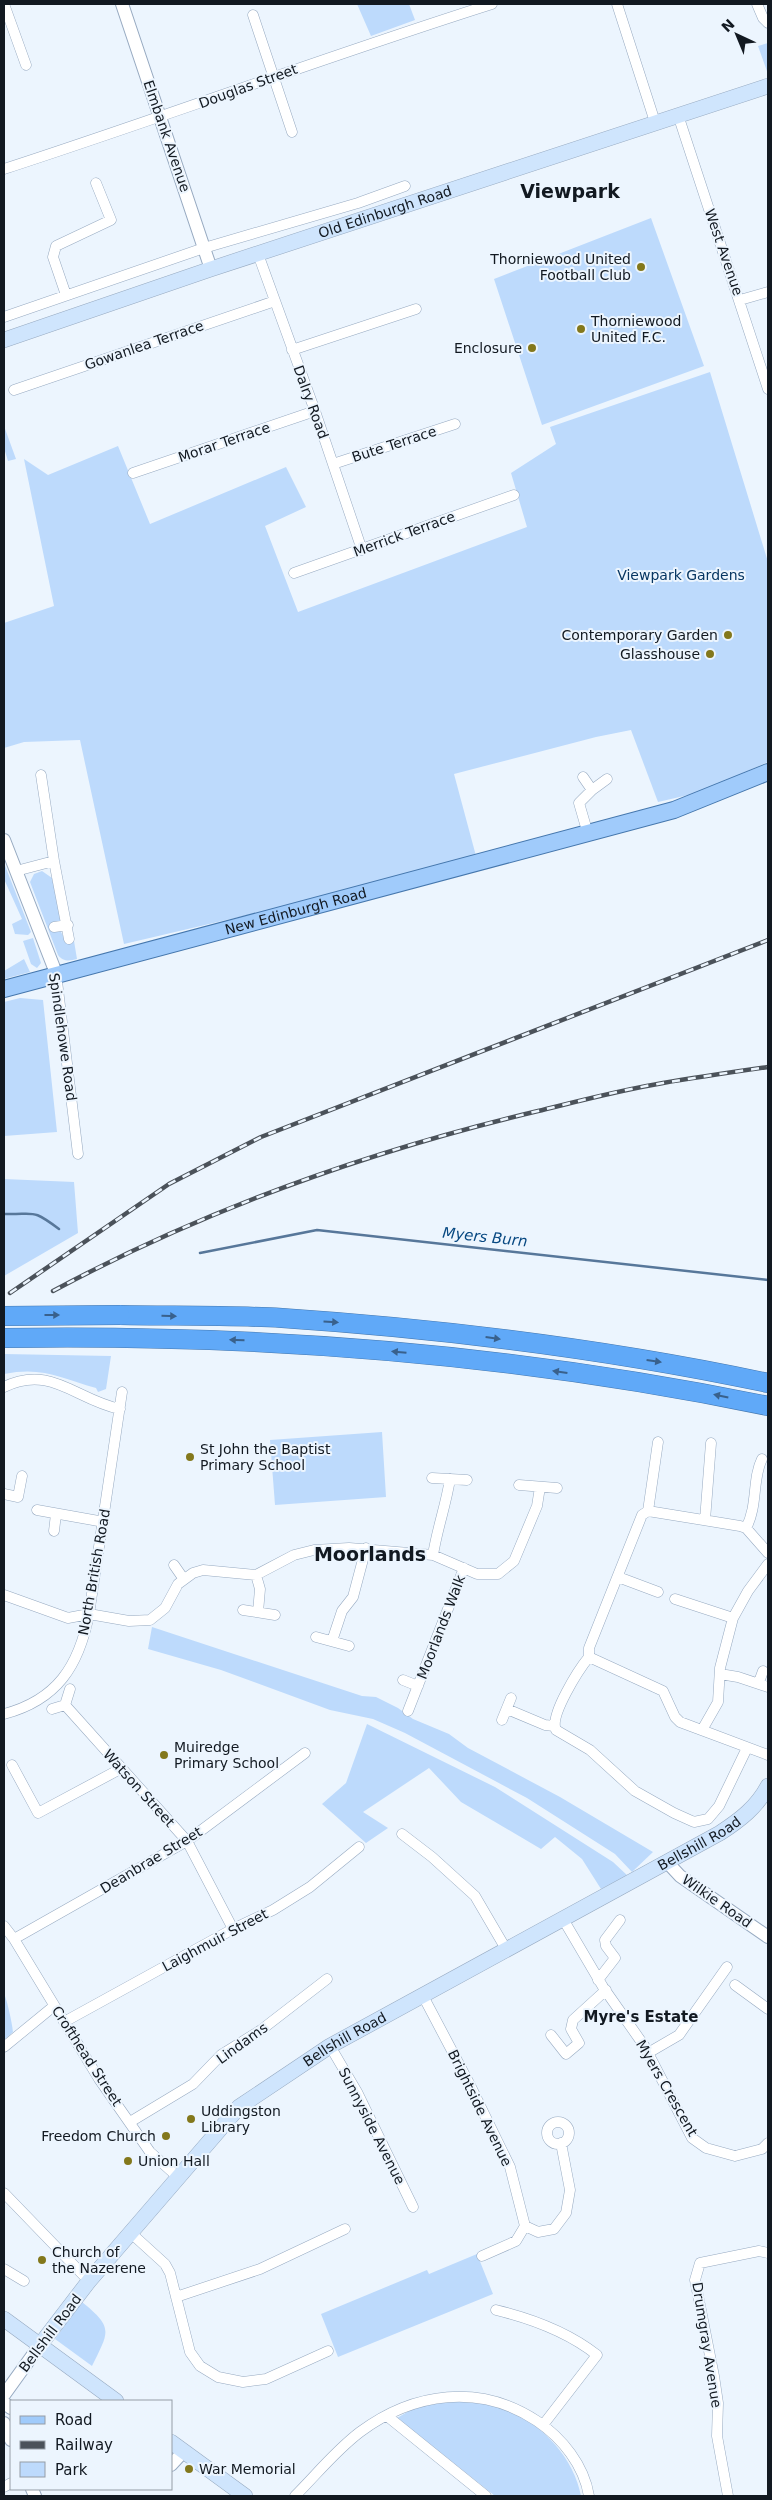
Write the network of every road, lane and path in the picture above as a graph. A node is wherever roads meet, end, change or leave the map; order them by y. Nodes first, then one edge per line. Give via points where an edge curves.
1 (4, 4) edge
2 (122, 4) edge
3 (492, 4) edge
4 (617, 4) edge
5 (758, 4) edge
6 (253, 15) dead end
7 (768, 23) edge
8 (26, 65) dead end
9 (275, 76) junction
10 (768, 86) edge
11 (678, 115) junction
12 (161, 118) junction
13 (655, 122) junction
14 (292, 132) dead end
15 (4, 169) edge
16 (96, 183) dead end
17 (404, 186) dead end
18 (204, 248) junction
19 (258, 254) junction
20 (211, 269) junction
21 (768, 292) edge
22 (66, 294) junction
23 (740, 300) junction
24 (275, 301) junction
25 (416, 309) dead end
26 (4, 317) edge
27 (4, 340) edge
28 (292, 350) junction
29 (768, 389) edge
30 (14, 390) dead end
31 (315, 411) junction
32 (456, 424) dead end
33 (333, 464) junction
34 (133, 473) dead end
35 (514, 495) dead end
36 (362, 550) junction
37 (294, 572) dead end
38 (768, 772) edge
39 (41, 775) dead end
40 (583, 777) dead end
41 (607, 779) dead end
42 (592, 790) junction
43 (588, 834) junction
44 (4, 840) edge
45 (54, 860) junction
46 (16, 871) junction
47 (68, 925) junction
48 (54, 927) dead end
49 (70, 939) dead end
50 (56, 973) junction
51 (4, 989) edge
52 (78, 1154) dead end
53 (4, 1316) edge
54 (4, 1338) edge
55 (768, 1383) edge
56 (4, 1388) edge
57 (122, 1392) dead end
58 (768, 1406) edge
59 (120, 1408) junction
60 (658, 1442) dead end
61 (712, 1443) dead end
62 (762, 1459) dead end
63 (22, 1476) dead end
64 (432, 1478) dead end
65 (450, 1479) junction
66 (467, 1480) dead end
67 (519, 1485) dead end
68 (540, 1487) junction
69 (557, 1488) dead end
70 (4, 1494) edge
71 (37, 1510) dead end
72 (648, 1511) junction
73 (56, 1514) junction
74 (704, 1520) junction
75 (104, 1522) junction
76 (746, 1528) junction
77 (54, 1531) dead end
78 (366, 1548) junction
79 (768, 1553) edge
80 (433, 1555) junction
81 (768, 1564) edge
82 (174, 1566) dead end
83 (464, 1568) junction
84 (256, 1575) junction
85 (183, 1578) junction
86 (618, 1578) junction
87 (658, 1592) dead end
88 (4, 1595) edge
89 (675, 1599) dead end
90 (243, 1610) dead end
91 (258, 1612) junction
92 (89, 1614) junction
93 (275, 1615) dead end
94 (732, 1618) junction
95 (316, 1637) dead end
96 (332, 1641) junction
97 (349, 1646) dead end
98 (590, 1657) junction
99 (763, 1671) dead end
100 (720, 1674) junction
101 (403, 1680) dead end
102 (764, 1685) edge
103 (418, 1686) junction
104 (70, 1689) dead end
105 (511, 1698) dead end
106 (65, 1705) junction
107 (52, 1709) dead end
108 (507, 1709) junction
109 (408, 1711) dead end
110 (4, 1714) edge
111 (502, 1720) dead end
112 (554, 1726) junction
113 (702, 1730) junction
114 (747, 1748) junction
115 (305, 1753) dead end
116 (768, 1756) edge
117 (12, 1765) dead end
118 (122, 1768) junction
119 (768, 1786) edge
120 (402, 1834) dead end
121 (187, 1841) junction
122 (359, 1847) dead end
123 (667, 1862) junction
124 (563, 1920) junction
125 (620, 1920) dead end
126 (4, 1926) edge
127 (233, 1929) junction
128 (768, 1938) edge
129 (14, 1939) junction
130 (506, 1949) junction
131 (727, 1967) dead end
132 (327, 1979) dead end
133 (598, 1980) junction
134 (735, 1985) dead end
135 (606, 1990) junction
136 (422, 1994) junction
137 (54, 2006) junction
138 (768, 2009) edge
139 (64, 2022) junction
140 (551, 2035) dead end
141 (330, 2046) junction
142 (4, 2047) edge
143 (648, 2053) junction
144 (130, 2122) junction
145 (561, 2143) dead end
146 (768, 2143) edge
147 (179, 2178) junction
148 (6, 2198) edge
149 (414, 2207) dead end
150 (525, 2226) junction
151 (345, 2229) dead end
152 (132, 2234) junction
153 (768, 2253) edge
154 (482, 2256) dead end
155 (4, 2269) edge
156 (24, 2281) dead end
157 (89, 2281) junction
158 (176, 2298) junction
159 (496, 2310) dead end
160 (4, 2320) edge
161 (40, 2346) junction
162 (328, 2351) dead end
163 (4, 2395) edge
164 (115, 2400) edge
165 (387, 2416) junction
166 (4, 2423) edge
167 (544, 2425) junction
168 (10, 2438) edge
169 (172, 2443) edge
170 (184, 2451) junction
171 (172, 2464) edge
172 (245, 2496) edge
173 (295, 2496) edge
174 (486, 2496) edge
175 (589, 2496) edge
176 (728, 2496) edge

1 - 8 street
2 - 12 street, Elmbank Avenue
3 - 9 street, Douglas Street
4 - 13 street
5 - 7 street
6 - 9 street
9 - 12 street, Douglas Street
9 - 14 street
10 - 11 main road, Old Edinburgh Road
11 - 13 main road, Old Edinburgh Road
11 - 23 street, West Avenue
12 - 15 street, Douglas Street
12 - 18 street, Elmbank Avenue
13 - 19 main road, Old Edinburgh Road
16 - 22 street via 111,220 56,246 53,257
17 - 18 street, Old Edinburgh Road via 358,203
18 - 20 street, Elmbank Avenue
18 - 22 street, Old Edinburgh Road
19 - 20 main road, Old Edinburgh Road
19 - 24 street, Dalry Road
20 - 27 main road, Old Edinburgh Road
21 - 23 street
22 - 26 street, Old Edinburgh Road
23 - 29 street, West Avenue
24 - 28 street, Dalry Road
24 - 30 street, Gowanlea Terrace
25 - 28 street
28 - 31 street, Dalry Road
31 - 33 street, Dalry Road
31 - 34 street, Morar Terrace
32 - 33 street, Bute Terrace
33 - 36 street, Dalry Road
35 - 36 street, Merrick Terrace
36 - 37 street, Merrick Terrace
38 - 43 main road, New Edinburgh Road via 674,810
39 - 45 street
40 - 42 street
41 - 42 street
42 - 43 street via 579,803
43 - 50 main road, New Edinburgh Road
44 - 46 street, Spindlehowe Road
45 - 46 street
45 - 47 street
46 - 50 street, Spindlehowe Road
47 - 48 street
47 - 49 street
50 - 51 main road, New Edinburgh Road
50 - 52 street, Spindlehowe Road
53 -> 55 highway, bridge via 280,1318 432,1330 679,1364
58 -> 54 highway via 682,1388 426,1354 280,1342
56 - 59 street via 17,1381 48,1380
57 - 59 street, North British Road
59 - 75 street, North British Road
60 - 72 street
61 - 74 street
62 - 76 street via 758,1468 753,1516
63 - 70 street via 18,1496
64 - 65 street
65 - 66 street
65 - 80 street
67 - 68 street
68 - 69 street
68 - 83 street via 537,1506 514,1561 498,1574 477,1574
71 - 73 street
72 - 74 street
72 - 86 street via 642,1515
73 - 75 street
73 - 77 street
74 - 76 street
75 - 92 street, North British Road
76 - 79 street
78 - 80 street
78 - 84 street via 314,1550 294,1555
78 - 96 street via 353,1597 342,1611
80 - 83 street
81 - 94 street
82 - 85 street
83 - 103 street, Moorlands Walk
84 - 85 street via 203,1570
84 - 91 street via 260,1589
85 - 92 street via 165,1608 150,1620 129,1621
86 - 87 street
86 - 98 street via 589,1648
88 - 92 street via 68,1618
89 - 94 street
90 - 91 street
91 - 93 street
92 - 110 street, North British Road via 71,1670 51,1691 19,1710
94 - 100 street
95 - 96 street
96 - 97 street
98 - 112 street via 577,1671
98 - 113 street via 663,1691 675,1717
99 - 102 street
100 - 102 street
100 - 113 street via 718,1702
101 - 103 street, Moorlands Walk
103 - 109 street, Moorlands Walk
104 - 106 street
105 - 108 street
106 - 107 street
106 - 118 street, Watson Street
108 - 111 street
108 - 112 street
112 - 114 street via 590,1750 631,1788 694,1822 708,1819 719,1806
113 - 114 street
114 - 116 street
115 - 121 street, Deanbrae Street
117 - 118 street via 38,1813
118 - 121 street, Watson Street
119 - 123 main road, Bellshill Road via 744,1817
120 - 130 street via 432,1856 475,1896
121 - 127 street, Watson Street
121 - 129 street, Deanbrae Street
122 - 127 street, Laighmuir Street via 310,1887
123 - 124 main road, Bellshill Road
123 - 128 street, Wilkie Road via 680,1876
124 - 130 main road, Bellshill Road
124 - 133 street, Myers Crescent
125 - 133 street via 605,1940 615,1958
126 - 129 street, Crofthead Street
127 - 139 street, Laighmuir Street
129 - 137 street, Crofthead Street
130 - 136 main road, Bellshill Road
131 - 143 street via 679,2035
132 - 144 street, Lindams via 261,2030 221,2055 193,2084
133 - 135 street, Myers Crescent
134 - 138 street
135 - 140 street via 573,2020 571,2029 579,2043 566,2054
135 - 143 street, Myers Crescent
136 - 141 main road, Bellshill Road
136 - 150 street, Brightside Avenue via 510,2167
137 - 139 street, Crofthead Street
137 - 142 street
139 - 144 street, Crofthead Street
141 - 147 main road, Bellshill Road via 239,2108
141 - 149 street, Sunnyside Avenue via 357,2092
143 - 146 street, Myers Crescent via 692,2138 706,2148 735,2156 762,2149
144 - 147 street, Crofthead Street via 150,2152
145 - 150 street via 570,2190 566,2213 554,2229 538,2232
147 - 152 main road, Bellshill Road
148 - 157 street
150 - 154 street via 516,2241
151 - 158 street via 260,2269
152 - 157 main road, Bellshill Road
152 - 158 street via 165,2264
153 - 176 street, Drumgray Avenue via 758,2251 700,2263 695,2280 718,2403 717,2436
155 - 156 street
157 - 161 main road, Bellshill Road
158 - 162 street via 190,2352 200,2366 218,2377 243,2382 266,2380
159 - 167 street via 552,2328 574,2338 597,2355
160 - 161 main road
161 - 163 street, Bellshill Road
161 - 164 main road
165 - 167 street via 413,2404 448,2396 489,2398 518,2408
165 - 173 street via 361,2432 330,2458
165 - 174 street
166 - 168 street
167 - 175 street via 562,2441 573,2457
169 - 170 main road
170 - 171 street
170 - 172 main road

